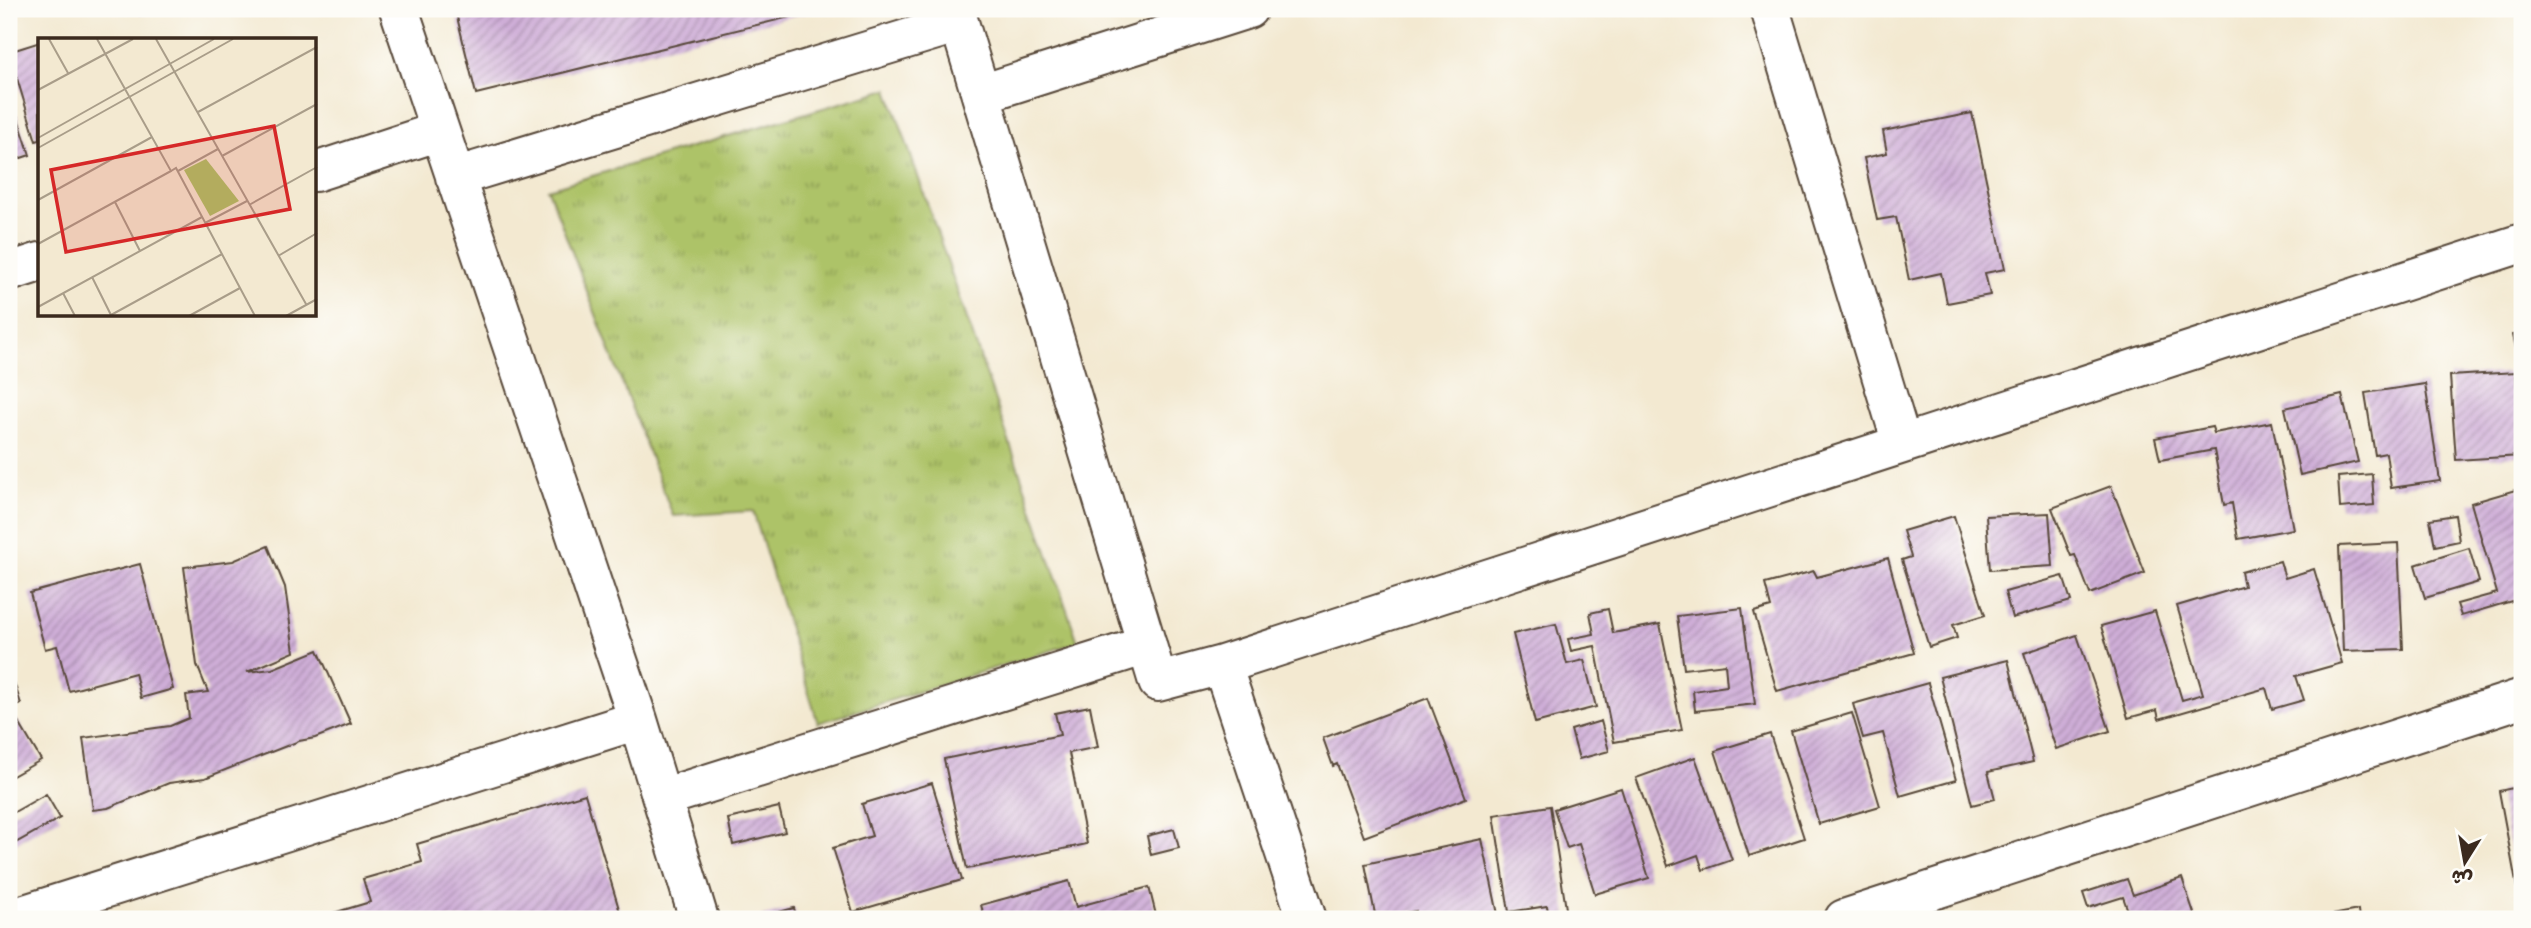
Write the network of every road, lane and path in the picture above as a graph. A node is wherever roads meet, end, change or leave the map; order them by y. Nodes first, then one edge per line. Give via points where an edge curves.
1 (399, 9) edge
2 (1248, 9) edge
3 (1770, 9) edge
4 (957, 16) edge
5 (981, 94) junction
6 (440, 131) junction
7 (317, 171) edge
8 (455, 177) junction
9 (2522, 243) edge
10 (38, 263) edge
11 (9, 272) edge
12 (1902, 444) junction
13 (1147, 645) junction
14 (1222, 665) junction
15 (2522, 698) edge
16 (638, 720) junction
17 (662, 798) junction
18 (9, 919) edge
19 (699, 919) edge
20 (1307, 919) edge
21 (1844, 919) edge

1 - 6 street
2 - 5 street
3 - 12 street
4 - 5 street
4 - 8 street
5 - 13 street
6 - 7 street
6 - 8 street
8 - 16 street
9 - 12 street
10 - 11 street
12 - 14 street
13 - 14 street via 1158,682
13 - 17 street
14 - 20 street
15 - 21 street
16 - 17 street
16 - 18 street
17 - 19 street

